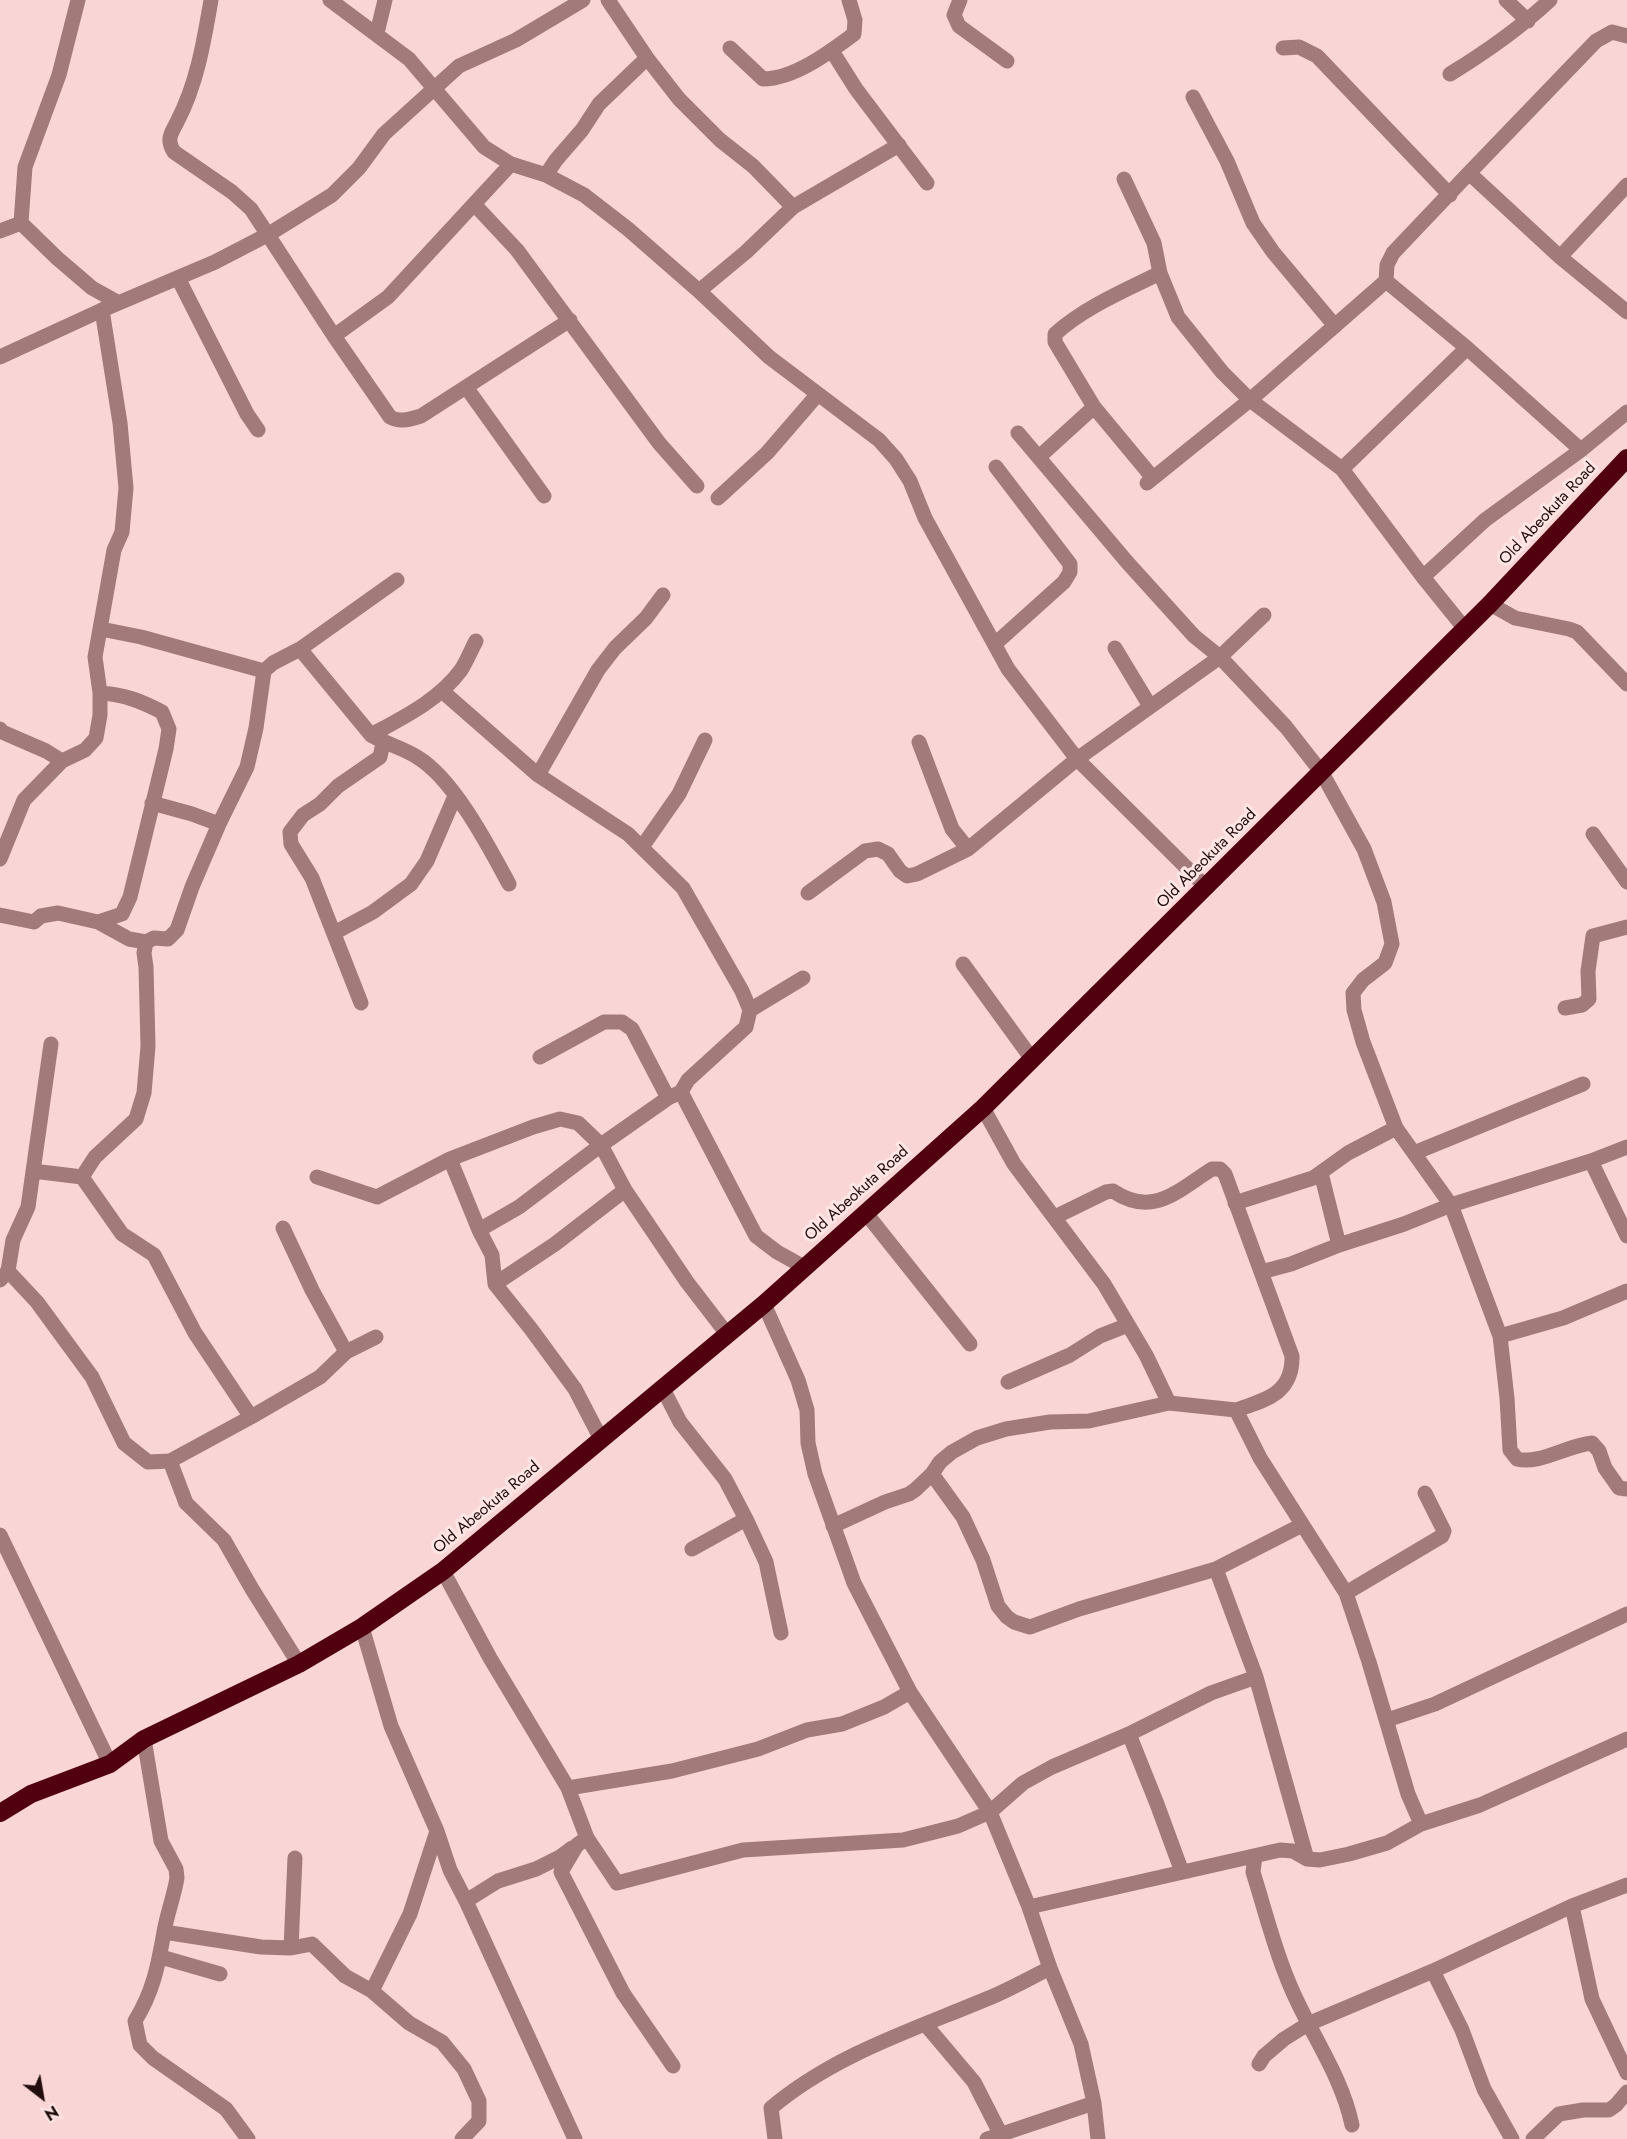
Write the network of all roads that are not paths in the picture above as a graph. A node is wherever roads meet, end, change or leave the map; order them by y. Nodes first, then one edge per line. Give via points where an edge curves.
1 (78, 0) edge
2 (211, 0) edge
3 (330, 0) edge
4 (385, 0) edge
5 (583, 0) edge
6 (608, 0) edge
7 (849, 0) edge
8 (960, 0) edge
9 (1506, 0) edge
10 (1550, 0) edge
11 (1528, 21) junction
12 (377, 33) junction
13 (1627, 36) edge
14 (730, 48) dead end
15 (1283, 48) dead end
16 (832, 51) junction
17 (647, 58) junction
18 (1007, 61) dead end
19 (1450, 74) dead end
20 (432, 88) junction
21 (1193, 97) dead end
22 (899, 145) junction
23 (511, 164) junction
24 (1469, 173) junction
25 (546, 175) junction
26 (1124, 179) dead end
27 (927, 183) dead end
28 (1627, 185) edge
29 (1450, 195) junction
30 (474, 204) junction
31 (793, 207) junction
32 (21, 223) junction
33 (0, 231) edge
34 (269, 234) junction
35 (1560, 257) junction
36 (1160, 273) junction
37 (178, 278) junction
38 (1386, 281) junction
39 (699, 291) junction
40 (119, 303) junction
41 (102, 310) junction
42 (1627, 312) edge
43 (570, 320) junction
44 (1335, 327) junction
45 (334, 336) junction
46 (1467, 348) junction
47 (0, 357) edge
48 (466, 387) junction
49 (818, 394) junction
50 (1250, 400) junction
51 (1094, 407) junction
52 (1627, 412) edge
53 (258, 430) dead end
54 (1018, 433) dead end
55 (1581, 450) junction
56 (1039, 457) junction
57 (1627, 458) edge
58 (996, 467) dead end
59 (1342, 469) junction
60 (697, 486) dead end
61 (544, 496) dead end
62 (718, 498) dead end
63 (1423, 577) junction
64 (397, 580) dead end
65 (663, 595) dead end
66 (1490, 604) junction
67 (1264, 615) dead end
68 (101, 629) junction
69 (1465, 629) junction
70 (476, 640) dead end
71 (995, 644) junction
72 (1115, 648) dead end
73 (300, 649) junction
74 (1220, 657) junction
75 (264, 671) junction
76 (1627, 684) edge
77 (442, 692) junction
78 (100, 693) junction
79 (1150, 706) junction
80 (0, 729) edge
81 (377, 739) junction
82 (705, 740) dead end
83 (919, 742) dead end
84 (1077, 759) junction
85 (62, 761) junction
86 (1322, 773) junction
87 (538, 775) junction
88 (455, 796) junction
89 (153, 803) junction
90 (219, 824) junction
91 (1593, 834) dead end
92 (642, 847) junction
93 (968, 849) junction
94 (0, 859) edge
95 (1627, 882) edge
96 (509, 884) dead end
97 (1206, 886) junction
98 (808, 893) dead end
99 (0, 915) edge
100 (98, 922) junction
101 (1627, 927) edge
102 (334, 933) junction
103 (146, 942) junction
104 (963, 964) dead end
105 (803, 978) dead end
106 (361, 1003) dead end
107 (1565, 1008) dead end
108 (750, 1010) junction
109 (51, 1044) dead end
110 (540, 1057) dead end
111 (1032, 1059) junction
112 (1584, 1084) dead end
113 (675, 1095) junction
114 (983, 1108) junction
115 (1396, 1128) junction
116 (601, 1145) junction
117 (1627, 1147) edge
118 (1414, 1153) junction
119 (450, 1159) junction
120 (1591, 1161) junction
121 (33, 1171) junction
122 (1321, 1173) junction
123 (317, 1176) dead end
124 (82, 1177) junction
125 (626, 1190) junction
126 (1234, 1203) junction
127 (1451, 1205) junction
128 (865, 1212) junction
129 (1055, 1217) junction
130 (283, 1228) dead end
131 (479, 1230) junction
132 (1627, 1236) edge
133 (1339, 1245) junction
134 (804, 1267) junction
135 (1261, 1272) junction
136 (4, 1276) edge
137 (495, 1284) junction
138 (1627, 1291) edge
139 (764, 1304) junction
140 (1128, 1325) junction
141 (727, 1334) junction
142 (1500, 1336) junction
143 (376, 1337) dead end
144 (970, 1344) dead end
145 (346, 1352) junction
146 (1008, 1382) dead end
147 (662, 1387) junction
148 (1169, 1403) junction
149 (1236, 1410) junction
150 (251, 1417) junction
151 (601, 1439) junction
152 (170, 1461) junction
153 (932, 1474) junction
154 (1627, 1489) edge
155 (1425, 1493) dead end
156 (746, 1519) junction
157 (1302, 1525) junction
158 (833, 1526) junction
159 (0, 1535) edge
160 (692, 1549) dead end
161 (1216, 1569) junction
162 (443, 1570) junction
163 (1346, 1593) junction
164 (1627, 1614) edge
165 (362, 1627) junction
166 (781, 1633) dead end
167 (299, 1664) junction
168 (1256, 1677) junction
169 (910, 1692) junction
170 (1387, 1720) junction
171 (1129, 1734) junction
172 (144, 1739) junction
173 (1627, 1739) edge
174 (110, 1764) junction
175 (568, 1788) junction
176 (990, 1812) junction
177 (0, 1813) edge
178 (1421, 1824) junction
179 (437, 1831) junction
180 (582, 1841) junction
181 (295, 1858) dead end
182 (1248, 1858) junction
183 (1307, 1859) junction
184 (1182, 1872) junction
185 (1627, 1885) edge
186 (466, 1901) junction
187 (1572, 1906) junction
188 (1029, 1907) junction
189 (164, 1932) junction
190 (291, 1948) junction
191 (161, 1957) junction
192 (1050, 1968) junction
193 (1433, 1971) junction
194 (220, 1974) dead end
195 (372, 1991) junction
196 (925, 2024) junction
197 (1308, 2024) junction
198 (1259, 2064) dead end
199 (673, 2066) dead end
200 (1627, 2073) edge
201 (1627, 2092) edge
202 (1094, 2103) junction
203 (1353, 2125) dead end
204 (994, 2136) edge
205 (1507, 2137) edge
206 (1534, 2138) edge
207 (248, 2139) edge
208 (462, 2139) edge
209 (575, 2139) edge
210 (775, 2139) edge
211 (1098, 2139) edge

1 - 32 street via 58,75 25,167
2 - 34 street via 198,66 169,144 174,152 251,209
3 - 12 street
4 - 12 street
5 - 20 street via 516,40 459,66
6 - 17 street
7 - 16 street via 855,20 854,34
8 - 18 street via 954,15 959,26
9 - 11 street
10 - 11 street
11 - 19 street
12 - 20 street via 409,59
13 - 24 street via 1612,32 1596,41
14 - 16 street via 763,79 776,79
15 - 29 street via 1299,47 1317,56
16 - 22 street
17 - 25 street via 599,104
17 - 31 street via 679,99
20 - 23 street via 484,147
20 - 34 street via 384,134 359,168 332,195
21 - 44 street via 1253,223
22 - 27 street
22 - 31 street
23 - 25 street
23 - 30 street
24 - 29 street
24 - 35 street
25 - 39 street via 584,195
26 - 36 street via 1154,243
28 - 35 street
29 - 38 street via 1393,253
30 - 43 street via 517,250
30 - 45 street via 388,297
31 - 39 street
32 - 33 street
32 - 40 street via 92,288
34 - 37 street
34 - 45 street
35 - 42 street
36 - 50 street via 1178,317
36 - 51 street via 1110,298 1055,334 1055,342
37 - 40 street
37 - 53 street
38 - 44 street
38 - 46 street
39 - 49 street via 769,357
40 - 41 street
41 - 47 street
41 - 68 street via 126,488 122,532 114,550
43 - 48 street
43 - 60 street via 659,443
44 - 50 street
45 - 48 street via 390,417 397,421 422,416
46 - 55 street
46 - 59 street
48 - 61 street
49 - 62 street via 767,453
49 - 71 street via 879,440 896,459
50 - 51 street via 1150,480
50 - 59 street
51 - 56 street
52 - 55 street
54 - 56 street
55 - 63 street via 1485,520
56 - 74 street via 1127,562 1194,636
57 - 66 highway, Old Abeokuta Road
58 - 71 street via 1070,564 1070,572 1064,582
59 - 63 street
63 - 69 street
64 - 73 street
65 - 87 street via 598,670
66 - 69 highway, Old Abeokuta Road
66 - 76 street via 1515,618 1577,632
67 - 74 street
68 - 75 street via 141,636
68 - 78 street via 95,657
69 - 86 highway, Old Abeokuta Road
70 - 77 street via 462,669
71 - 84 street via 1008,669
72 - 79 street
73 - 75 street
73 - 81 street
74 - 79 street
74 - 86 street via 1286,727
75 - 90 street via 248,767
77 - 81 street
77 - 87 street
78 - 85 street via 96,738 84,750
78 - 89 street via 129,697 162,712 169,729
79 - 84 street
80 - 85 street
81 - 88 street via 417,757
81 - 102 street via 380,757 303,815 290,832 291,844 312,878
82 - 92 street via 679,794
83 - 93 street via 952,829
84 - 93 street
84 - 97 street
85 - 94 street via 24,801
86 - 97 highway, Old Abeokuta Road
86 - 115 street via 1364,849 1384,902 1392,944 1385,963 1353,993 1363,1042
87 - 92 street
88 - 96 street
88 - 102 street via 427,861 411,884 373,912
89 - 90 street
89 - 100 street via 130,897 122,914
90 - 103 street via 177,930 168,939
91 - 95 street
92 - 108 street via 683,888
93 - 98 street via 907,876 888,854 878,849 866,851
97 - 111 highway, Old Abeokuta Road
99 - 100 street via 34,922 41,916 58,913
100 - 103 street via 129,939
101 - 107 street via 1593,936 1589,999 1582,1005
102 - 106 street
103 - 124 street via 148,1046 144,1093 136,1119 94,1157
104 - 111 street
105 - 108 street
108 - 113 street via 746,1027
109 - 121 street
110 - 113 street via 604,1022 622,1022 632,1029
111 - 114 highway, Old Abeokuta Road
112 - 118 street
113 - 116 street
113 - 134 street via 756,1236
114 - 128 highway, Old Abeokuta Road
114 - 129 street via 1014,1164
115 - 118 street
115 - 122 street via 1348,1153
116 - 119 street via 578,1124 560,1119
116 - 125 street
116 - 131 street via 519,1207
117 - 120 street
118 - 127 street
119 - 123 street via 377,1197
119 - 131 street
120 - 127 street
120 - 132 street
121 - 124 street
121 - 136 street via 28,1207 13,1240
122 - 126 street via 1296,1185
122 - 133 street
124 - 150 street via 122,1234 154,1255 195,1333
125 - 137 street
125 - 141 street
126 - 129 street via 1220,1168 1161,1200 1145,1204 1113,1191 1106,1192
126 - 135 street
127 - 133 street
127 - 142 street
128 - 134 highway, Old Abeokuta Road
128 - 144 street
129 - 140 street via 1104,1284
130 - 145 street
131 - 137 street via 492,1255
133 - 135 street
134 - 139 highway, Old Abeokuta Road
135 - 149 street via 1292,1356 1292,1368 1273,1397
136 - 152 street via 37,1302 86,1369 124,1443 148,1462
137 - 151 street via 575,1389
138 - 142 street via 1563,1318
139 - 141 highway, Old Abeokuta Road
139 - 158 street via 798,1380 807,1410 808,1443
140 - 146 street
140 - 148 street
141 - 147 highway, Old Abeokuta Road
142 - 154 street via 1512,1455 1532,1461 1592,1443 1619,1488
143 - 145 street
145 - 150 street via 320,1377
147 - 151 highway, Old Abeokuta Road
147 - 156 street via 680,1422 724,1479
148 - 149 street
148 - 153 street via 1089,1420 1006,1429 977,1438 952,1452
149 - 157 street via 1260,1458
150 - 152 street
151 - 162 highway, Old Abeokuta Road
152 - 167 street via 186,1503 224,1540
153 - 158 street via 909,1494
153 - 161 street via 963,1517 998,1606 1014,1622 1030,1627
155 - 163 street via 1443,1534
156 - 160 street
156 - 166 street via 766,1562
157 - 161 street
157 - 163 street
158 - 169 street via 854,1583
159 - 174 street
161 - 168 street
162 - 165 highway, Old Abeokuta Road
162 - 175 street via 490,1658
163 - 170 street
164 - 170 street via 1435,1704
165 - 167 highway, Old Abeokuta Road
165 - 179 street via 391,1726
167 - 172 highway, Old Abeokuta Road
168 - 171 street via 1211,1693
168 - 183 street
169 - 175 street via 842,1724 807,1730 758,1749 672,1771
169 - 176 street
170 - 178 street via 1408,1794
171 - 176 street via 1023,1783
171 - 184 street
172 - 174 highway, Old Abeokuta Road
172 - 189 street via 161,1841 177,1878
173 - 178 street via 1480,1805
174 - 177 highway, Old Abeokuta Road via 32,1794
175 - 180 street
176 - 180 street via 958,1826 903,1840 743,1850 617,1883
176 - 188 street
178 - 183 street via 1387,1843 1320,1860
179 - 186 street
179 - 195 street via 410,1914
180 - 186 street via 560,1857 498,1881
180 - 199 street via 561,1872 623,1993
181 - 190 street
182 - 183 street via 1280,1850 1293,1851
182 - 184 street
182 - 197 street via 1287,1977
184 - 188 street
185 - 187 street
186 - 209 street
187 - 193 street
187 - 200 street via 1592,1999
188 - 192 street
189 - 190 street
189 - 191 street
190 - 195 street via 312,1944 345,1976
191 - 194 street
191 - 207 street via 146,2003 135,2021 140,2045 226,2109
192 - 196 street
192 - 202 street via 1081,2044
193 - 197 street
193 - 205 street
195 - 208 street via 410,2024 442,2042 464,2069 479,2101 479,2121
196 - 204 street via 974,2082
196 - 210 street via 825,2069 787,2095 771,2108
197 - 198 street via 1264,2056
197 - 203 street via 1348,2102
201 - 206 street via 1610,2110 1559,2114
202 - 204 street
202 - 211 street
205 - 206 street

